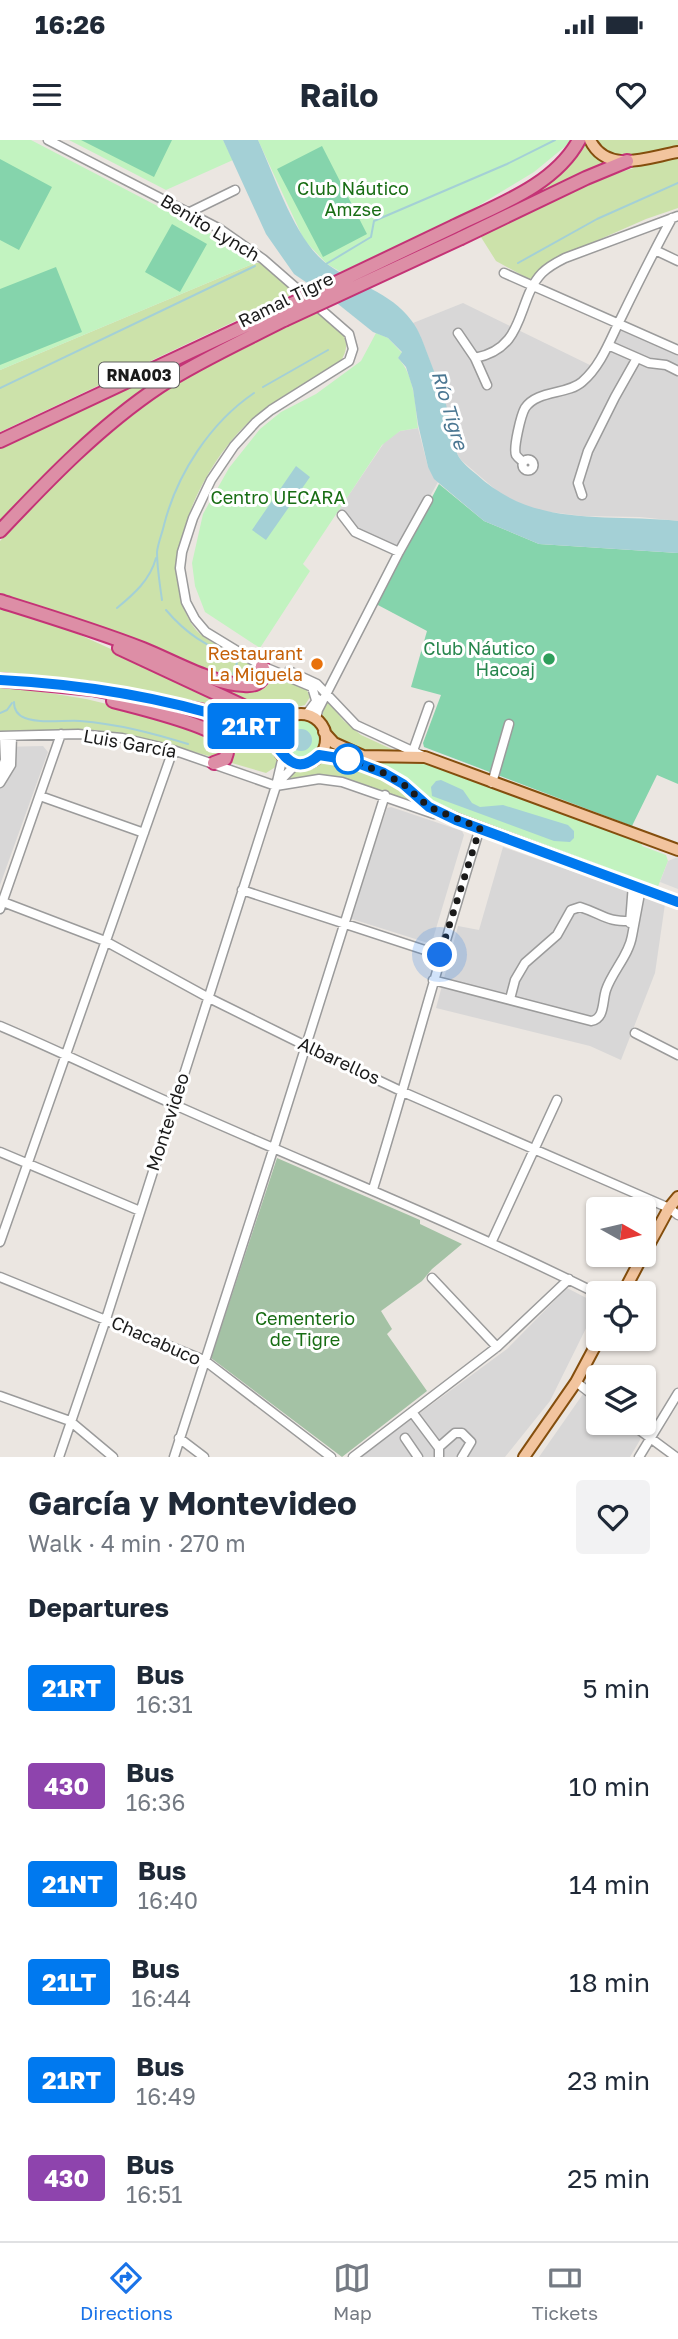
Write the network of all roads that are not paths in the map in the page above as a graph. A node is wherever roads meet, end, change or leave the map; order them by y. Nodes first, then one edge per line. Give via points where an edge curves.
1 (48, 140) edge
2 (579, 140) edge
3 (590, 140) edge
4 (678, 152) edge
5 (627, 162) junction
6 (235, 190) dead end
7 (190, 212) junction
8 (675, 217) edge
9 (458, 232) junction
10 (655, 250) junction
11 (678, 261) edge
12 (505, 273) dead end
13 (533, 286) junction
14 (281, 315) junction
15 (619, 322) junction
16 (458, 333) dead end
17 (608, 345) junction
18 (678, 350) edge
19 (475, 358) junction
20 (637, 358) junction
21 (678, 371) edge
22 (487, 386) dead end
23 (0, 441) edge
24 (523, 462) dead end
25 (582, 495) dead end
26 (428, 500) dead end
27 (342, 515) dead end
28 (0, 531) edge
29 (399, 552) junction
30 (0, 601) edge
31 (71, 625) junction
32 (250, 657) junction
33 (262, 666) junction
34 (0, 680) edge
35 (52, 685) junction
36 (327, 695) junction
37 (316, 700) junction
38 (429, 706) dead end
39 (311, 717) junction
40 (287, 718) junction
41 (509, 724) dead end
42 (324, 732) junction
43 (61, 734) junction
44 (5, 736) edge
45 (173, 750) junction
46 (280, 751) junction
47 (413, 751) junction
48 (319, 755) junction
49 (425, 757) junction
50 (214, 763) junction
51 (297, 764) junction
52 (281, 770) junction
53 (0, 774) edge
54 (258, 779) junction
55 (0, 783) edge
56 (492, 783) junction
57 (276, 786) junction
58 (385, 795) junction
59 (40, 796) junction
60 (456, 820) junction
61 (480, 828) junction
62 (144, 833) junction
63 (678, 850) edge
64 (637, 886) junction
65 (242, 890) junction
66 (678, 902) edge
67 (1, 906) edge
68 (343, 923) junction
69 (632, 923) junction
70 (105, 941) junction
71 (440, 955) junction
72 (433, 979) junction
73 (209, 998) junction
74 (510, 999) junction
75 (0, 1026) edge
76 (635, 1033) dead end
77 (306, 1046) junction
78 (67, 1054) junction
79 (678, 1055) edge
80 (403, 1091) junction
81 (557, 1100) dead end
82 (174, 1105) junction
83 (275, 1147) junction
84 (535, 1149) junction
85 (0, 1152) edge
86 (28, 1164) junction
87 (373, 1189) junction
88 (678, 1197) edge
89 (140, 1211) junction
90 (673, 1211) edge
91 (656, 1236) edge
92 (0, 1242) edge
93 (491, 1243) junction
94 (0, 1277) edge
95 (432, 1278) dead end
96 (569, 1279) junction
97 (586, 1288) edge
98 (106, 1319) junction
99 (497, 1347) junction
100 (593, 1351) edge
101 (204, 1360) junction
102 (576, 1382) junction
103 (586, 1390) edge
104 (678, 1392) edge
105 (0, 1396) edge
106 (412, 1412) junction
107 (70, 1421) junction
108 (647, 1435) edge
109 (179, 1438) junction
110 (405, 1438) dead end
111 (651, 1438) junction
112 (439, 1447) junction
113 (59, 1457) edge
114 (113, 1457) edge
115 (174, 1457) edge
116 (204, 1457) edge
117 (331, 1457) edge
118 (353, 1457) edge
119 (418, 1457) edge
120 (439, 1457) edge
121 (462, 1457) edge
122 (524, 1457) edge
123 (639, 1457) edge
124 (676, 1457) edge

1 - 7 street, Benito Lynch
2 - 9 highway, Ramal Tigre / RNA003 via 569,156 541,180
3 - 5 main road via 603,156
4 - 5 main road, Ramal Tigre / RNA003
5 - 9 highway, Ramal Tigre / RNA003
6 - 7 street
7 - 32 street, Benito Lynch via 263,259 335,320 352,342 349,361 271,410 234,446 211,481 187,535 180,568 191,612 206,632
8 - 10 street
8 - 13 street via 565,258 541,274
9 - 14 highway, Ramal Tigre / RNA003, bridge
10 - 11 street
10 - 15 street
12 - 13 street
13 - 15 street
13 - 19 street via 513,332 494,353
14 - 23 highway, RNA003
14 - 28 highway, Ramal Tigre / RNA003 via 160,387 91,440
15 - 17 street
15 - 18 street
16 - 19 street
17 - 20 street
17 - 24 street via 582,382 526,406 515,446
19 - 22 street
20 - 21 street
20 - 25 street via 588,451 578,483
26 - 29 street
27 - 29 street via 355,532
29 - 36 street
30 - 31 highway
31 - 33 highway via 237,685 260,682 265,673
31 - 40 highway via 256,712
32 - 33 street
32 - 36 street via 306,678
33 - 37 street via 312,687
34 - 35 highway
35 - 46 highway via 210,712 257,729
35 - 50 highway via 203,729 222,739 228,748 225,760
36 - 37 street
36 - 39 street
36 - 47 street via 356,725
37 - 39 street
38 - 47 street
39 - 40 main road
39 - 42 main road
40 - 46 main road via 279,728
41 - 56 street
42 - 48 main road via 325,744
42 - 49 main road via 334,743 363,756
43 - 44 street, Luis García
43 - 45 street, Luis García via 122,738
43 - 59 street
44 - 53 street
44 - 55 street via 11,765
45 - 50 street, Luis García
45 - 62 street
46 - 51 main road
46 - 52 street, Montevideo
47 - 49 street
48 - 51 main road
48 - 60 main road via 384,773 429,807
49 - 56 main road
50 - 54 street, Luis García
51 - 57 street, Montevideo
52 - 54 street via 271,778
52 - 57 street, Montevideo
54 - 57 street, Luis García
56 - 63 main road
57 - 58 street via 319,779
57 - 65 street, Montevideo
58 - 60 street
58 - 68 street
59 - 62 street
59 - 67 street
60 - 61 main road
61 - 64 main road
61 - 71 street
62 - 70 street
64 - 66 main road
64 - 69 street
65 - 68 street
65 - 73 street, Montevideo
67 - 70 street, Albarellos
68 - 71 street
68 - 77 street
69 - 74 street via 604,919 580,907 571,910 557,934 525,963
69 - 74 street via 628,947 614,970 597,1020
70 - 73 street, Albarellos
70 - 78 street
71 - 72 street
72 - 74 street
72 - 80 street
73 - 77 street, Albarellos
73 - 82 street, Montevideo
75 - 78 street
76 - 79 street
77 - 80 street, Albarellos
77 - 83 street
78 - 82 street
78 - 86 street
80 - 84 street, Albarellos
80 - 87 street
81 - 84 street
82 - 83 street
82 - 89 street, Montevideo
83 - 87 street
83 - 101 street
84 - 90 street, Albarellos
84 - 93 street
85 - 86 street
86 - 89 street
86 - 92 street
87 - 93 street
88 - 90 main road
89 - 98 street, Montevideo
90 - 91 main road
93 - 96 street
94 - 98 street, Chacabuco
95 - 99 street
96 - 97 street
96 - 99 street
98 - 101 street, Chacabuco
98 - 107 street, Montevideo
99 - 106 street
100 - 102 main road
101 - 109 street
101 - 117 street, Chacabuco
102 - 103 street
102 - 122 main road
104 - 111 street
105 - 107 street
106 - 112 street
106 - 118 street
107 - 113 street, Montevideo
107 - 114 street
108 - 111 street
109 - 115 street
109 - 116 street
110 - 119 street
111 - 123 street
111 - 124 street
112 - 120 street
112 - 121 street via 461,1433 471,1439

